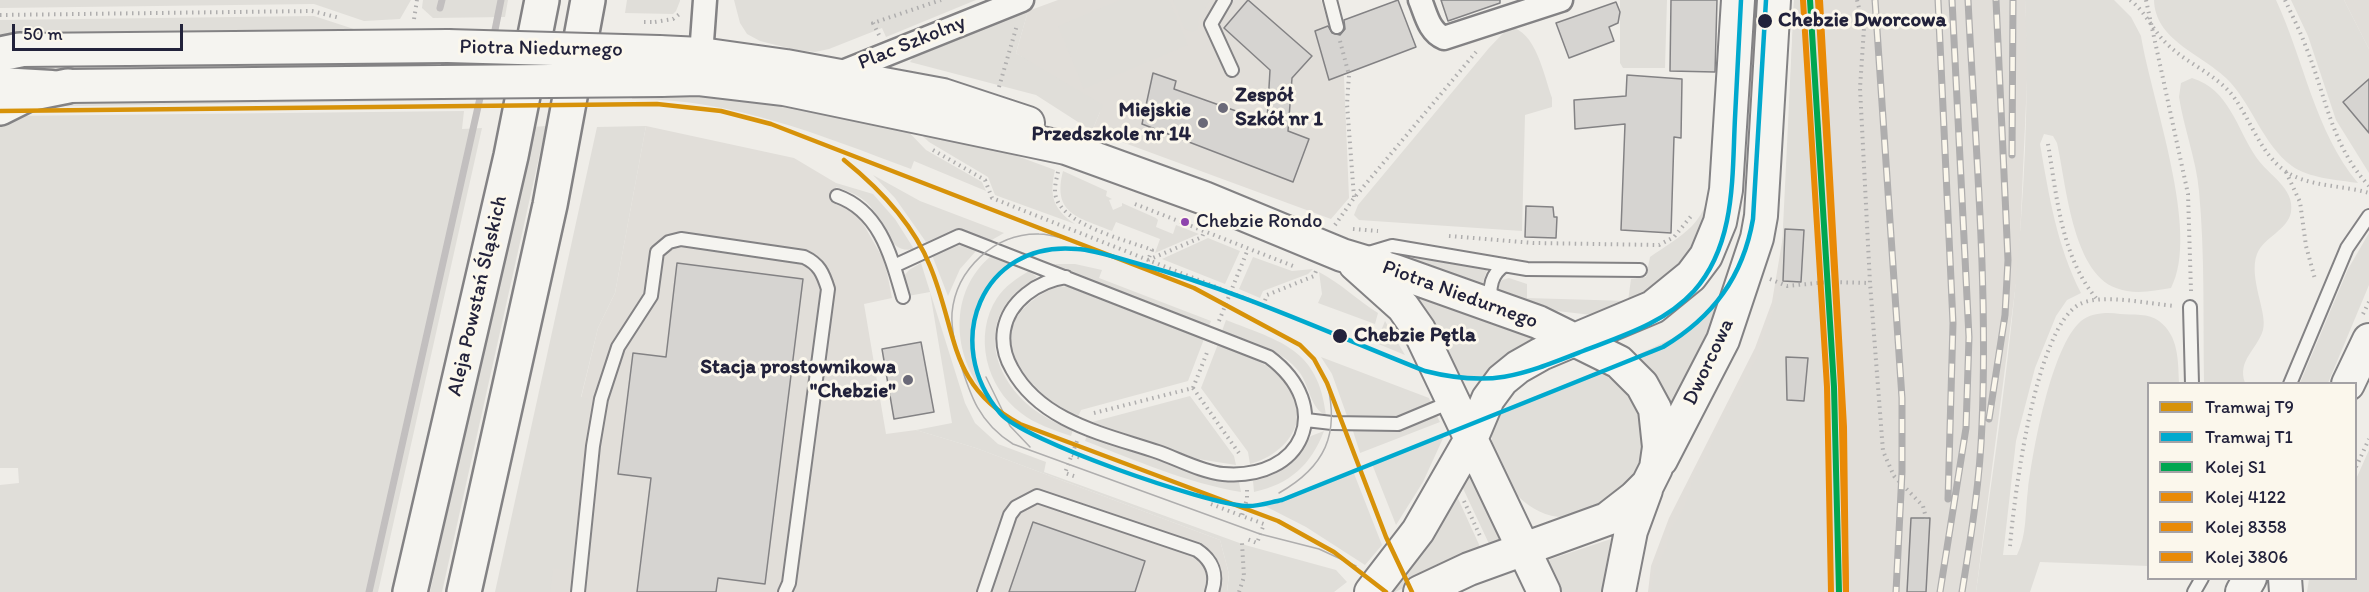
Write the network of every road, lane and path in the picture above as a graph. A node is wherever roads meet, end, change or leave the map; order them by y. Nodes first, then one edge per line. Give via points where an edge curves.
1 (417, 0) edge
2 (542, 0) edge
3 (588, 0) edge
4 (705, 0) edge
5 (941, 0) edge
6 (1022, 0) edge
7 (1225, 0) edge
8 (1330, 0) edge
9 (1420, 0) edge
10 (1560, 0) edge
11 (1738, 0) edge
12 (1774, 0) edge
13 (1857, 0) edge
14 (2130, 0) edge
15 (2146, 0) edge
16 (2285, 0) edge
17 (684, 10) dead end
18 (0, 15) edge
19 (346, 20) dead end
20 (2149, 20) junction
21 (1502, 21) junction
22 (407, 24) dead end
23 (1017, 24) dead end
24 (1336, 27) joint
25 (875, 39) dead end
26 (659, 51) junction
27 (7, 52) edge
28 (700, 67) junction
29 (1232, 70) dead end
30 (835, 75) junction
31 (0, 82) edge
32 (68, 86) junction
33 (997, 92) dead end
34 (0, 108) edge
35 (2048, 144) dead end
36 (1066, 148) junction
37 (2286, 172) junction
38 (2369, 186) edge
39 (2369, 193) edge
40 (837, 196) dead end
41 (992, 198) dead end
42 (1354, 198) junction
43 (1127, 201) dead end
44 (1695, 211) dead end
45 (2369, 216) edge
46 (1386, 231) dead end
47 (1204, 232) junction
48 (1441, 236) dead end
49 (1248, 249) junction
50 (1148, 260) junction
51 (1334, 263) junction
52 (1298, 264) dead end
53 (1311, 265) dead end
54 (1505, 265) junction
55 (894, 266) junction
56 (1640, 270) dead end
57 (1066, 278) junction
58 (1769, 278) dead end
59 (1870, 283) junction
60 (1232, 287) dead end
61 (903, 297) dead end
62 (2096, 298) junction
63 (1263, 306) junction
64 (1491, 307) junction
65 (2190, 307) junction
66 (1269, 308) dead end
67 (2321, 310) junction
68 (1538, 322) junction
69 (1614, 324) junction
70 (1577, 340) junction
71 (2369, 340) edge
72 (2192, 382) edge
73 (2291, 382) edge
74 (2349, 382) edge
75 (1193, 388) dead end
76 (1454, 400) junction
77 (1306, 420) junction
78 (1082, 427) junction
79 (1472, 437) junction
80 (2369, 439) edge
81 (1072, 455) junction
82 (1081, 458) dead end
83 (2357, 463) edge
84 (1074, 476) dead end
85 (1652, 476) junction
86 (1446, 480) junction
87 (1500, 498) junction
88 (1211, 504) dead end
89 (1242, 516) dead end
90 (1926, 518) dead end
91 (1577, 531) junction
92 (1242, 543) dead end
93 (2010, 546) dead end
94 (1525, 550) junction
95 (1491, 562) junction
96 (410, 592) edge
97 (464, 592) edge
98 (578, 592) edge
99 (785, 592) edge
100 (984, 592) edge
101 (1212, 592) edge
102 (1239, 592) edge
103 (1371, 592) edge
104 (1420, 592) edge
105 (1544, 592) edge
106 (1619, 592) edge

1 - 22 path via 414,23
2 - 96 main road, Aleja Powstań Śląskich via 511,156
3 - 97 main road via 550,206
4 - 28 street
5 - 25 path via 873,23 880,37
6 - 30 street, Plac Szkolny
7 - 29 lane via 1211,24
8 - 24 lane
9 - 21 street via 1436,35 1444,38
10 - 21 street
11 - 69 main road via 1726,190 1711,246 1691,276 1671,295
12 - 85 main road, Dworcowa via 1757,238 1723,340
13 - 59 path via 1864,28 1860,88
14 - 20 path
15 - 20 path
16 - 38 path via 2306,46 2331,124
17 - 26 path via 673,19
18 - 19 path via 312,10
20 - 37 path via 2164,41 2233,96 2267,154
20 - 65 path via 2188,194
21 - 42 path
23 - 33 path
24 - 42 path via 1349,75 1347,104
26 - 27 main road, Piotra Niedurnego, bridge via 448,46
26 - 28 main road, Piotra Niedurnego
26 - 32 main road, Piotra Niedurnego, bridge via 441,82
28 - 30 main road, Piotra Niedurnego
28 - 36 main road, Piotra Niedurnego
30 - 36 main road, Piotra Niedurnego via 952,98 1028,123
31 - 32 street, Piotra Niedurnego
32 - 34 main road via 28,94
35 - 62 path via 2070,251
36 - 50 path via 1055,186 1055,198 1064,212 1077,221 1152,250
36 - 51 main road, Piotra Niedurnego via 1204,198
37 - 39 path
37 - 67 path via 2301,202 2306,246
40 - 55 lane via 865,210
41 - 50 path
42 - 46 path via 1335,227
43 - 47 path
44 - 48 path via 1674,237 1659,245 1534,243
45 - 67 lane via 2347,248
47 - 49 path
47 - 50 path via 1202,237
49 - 52 path via 1293,266
49 - 60 path
50 - 63 path
51 - 53 path
51 - 54 lane via 1392,246
51 - 63 path via 1314,276 1267,295
51 - 64 main road, Piotra Niedurnego
51 - 76 main road, Piotra Niedurnego via 1383,287 1410,316
54 - 56 lane via 1527,269
54 - 64 lane via 1494,274 1489,290
55 - 57 lane via 959,236
55 - 61 lane
57 - 77 lane via 1269,357 1297,383
57 - 78 lane via 1051,279 1018,301 1006,321 1002,340 1008,362 1030,395 1043,407
58 - 59 path via 1787,286
59 - 90 path via 1883,451 1894,476 1923,506
62 - 65 path
62 - 93 path via 2069,312 2044,366 2019,464
63 - 66 path
64 - 68 main road, Piotra Niedurnego
65 - 72 lane
67 - 73 lane
68 - 69 main road
68 - 70 main road, Piotra Niedurnego
69 - 70 main road
70 - 79 main road via 1541,354 1509,373 1488,399
70 - 85 main road via 1619,362 1649,396 1658,427
71 - 74 main road
75 - 78 path via 1089,415
76 - 77 lane via 1398,424
76 - 79 main road, Piotra Niedurnego
77 - 78 lane via 1300,440 1284,459 1270,467 1221,474
78 - 81 path
79 - 86 main road
79 - 87 main road
80 - 83 path
81 - 82 path
81 - 84 path via 1065,473
85 - 91 main road via 1620,511
85 - 106 main road, Dworcowa via 1631,531
86 - 95 path via 1460,491
86 - 103 main road via 1418,531
87 - 91 main road via 1532,522
87 - 94 main road
88 - 89 path
91 - 94 main road
92 - 102 path via 1244,577
94 - 95 main road
94 - 105 main road
95 - 104 main road
95 - 105 main road via 1522,573
98 - 99 lane via 601,399 618,347 651,296 657,252 669,242 681,239 804,256 815,263 826,281 799,512
100 - 101 lane via 1010,515 1016,507 1037,496 1197,550 1213,567

